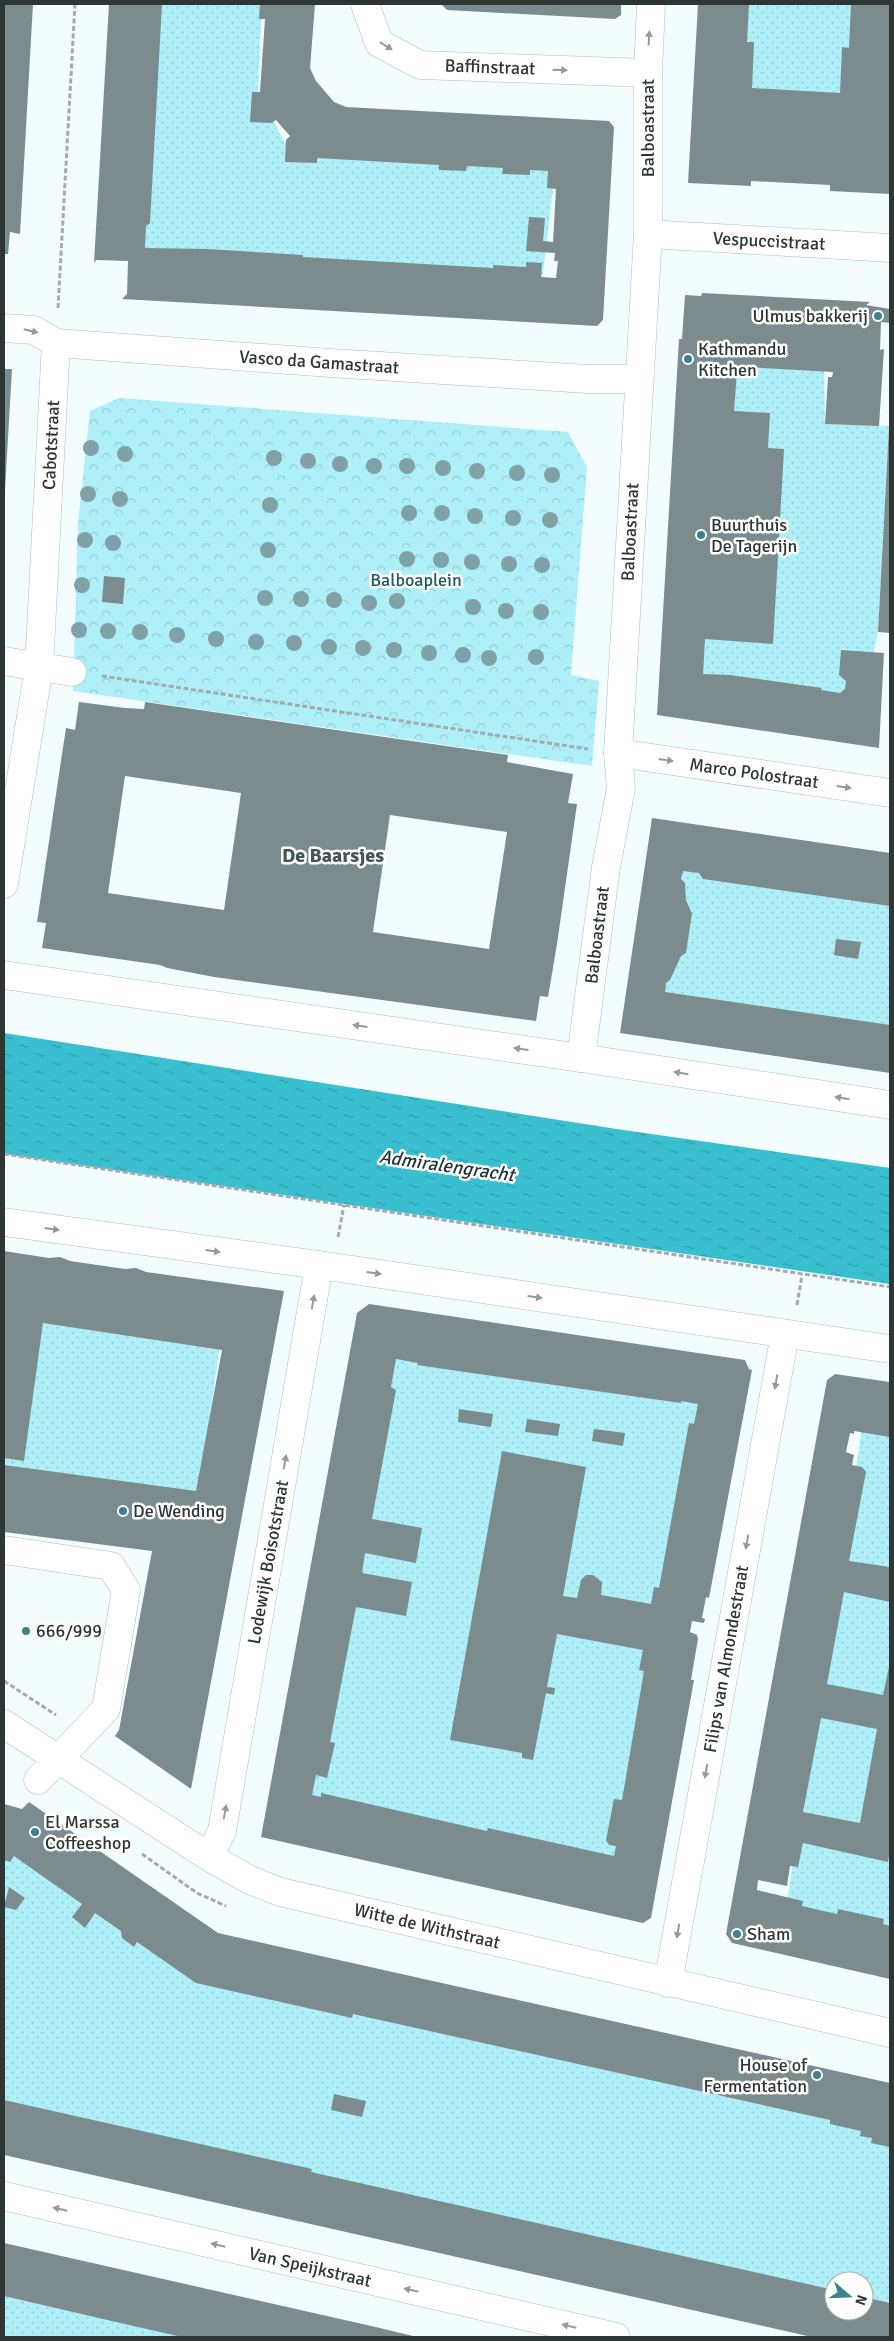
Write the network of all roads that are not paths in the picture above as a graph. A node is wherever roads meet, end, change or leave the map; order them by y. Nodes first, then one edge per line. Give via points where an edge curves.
1 (365, 4) edge
2 (651, 4) edge
3 (648, 73) junction
4 (648, 234) junction
5 (890, 248) edge
6 (4, 328) edge
7 (56, 342) junction
8 (639, 378) junction
9 (4, 661) edge
10 (39, 666) junction
11 (85, 674) road end
12 (618, 753) junction
13 (890, 793) edge
14 (4, 884) edge
15 (4, 975) edge
16 (581, 1058) junction
17 (890, 1105) edge
18 (4, 1222) edge
19 (319, 1265) junction
20 (784, 1334) junction
21 (890, 1349) edge
22 (4, 1550) edge
23 (4, 1724) edge
24 (73, 1745) junction
25 (38, 1780) dead end
26 (209, 1857) junction
27 (668, 1983) junction
28 (890, 2033) edge
29 (4, 2196) edge
30 (616, 2337) edge

1 -> 3 street, Baffinstraat via 379,43 420,65
3 -> 2 street, Balboastraat
3 - 4 street, Balboastraat
4 - 5 street, Vespuccistraat
4 - 8 street, Balboastraat
6 -> 7 street, Vasco da Gamastraat via 34,330
7 - 8 street, Vasco da Gamastraat via 341,364 588,379
7 - 10 street, Cabotstraat
8 - 12 street, Balboastraat
9 - 10 street
10 - 11 street
10 - 14 street, Cabotstraat
12 -> 13 street, Marco Polostraat
12 - 16 street, Balboastraat via 621,788 606,867
16 -> 15 street
17 -> 16 street
18 -> 19 street
19 -> 20 street
26 -> 19 street, Lodewijk Boisotstraat via 222,1831
20 - 21 street
20 -> 27 street, Filips van Almondestraat
22 - 24 street via 111,1566 126,1590 106,1709
23 - 24 street, Witte de Withstraat
24 - 25 street
24 - 26 street, Witte de Withstraat
26 - 27 street, Witte de Withstraat via 250,1880 280,1892
27 - 28 street, Witte de Withstraat
30 -> 29 street, Van Speijkstraat

